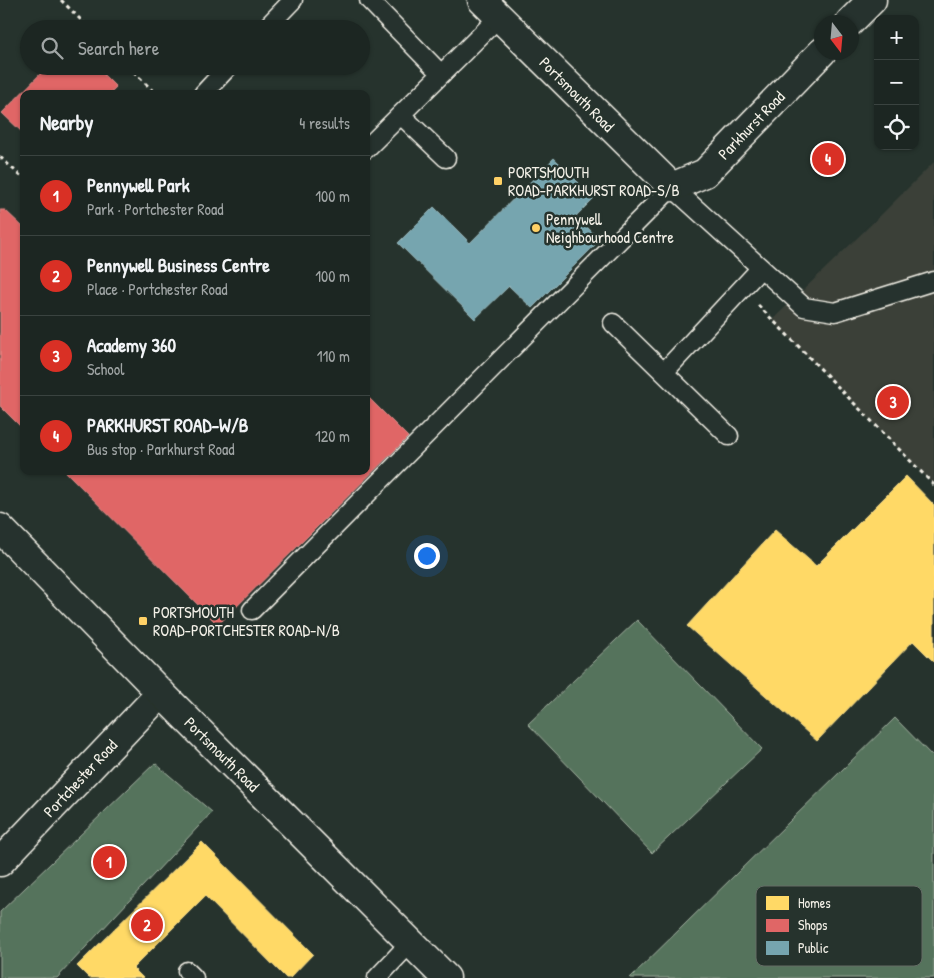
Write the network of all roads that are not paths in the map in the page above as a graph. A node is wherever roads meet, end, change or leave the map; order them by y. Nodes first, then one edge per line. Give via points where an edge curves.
1 (293, 0) edge
2 (369, 0) edge
3 (490, 8) edge
4 (274, 20) edge
5 (814, 60) edge
6 (441, 74) junction
7 (221, 75) edge
8 (207, 90) edge
9 (401, 115) junction
10 (370, 145) edge
11 (446, 158) dead end
12 (672, 187) junction
13 (761, 268) junction
14 (934, 281) edge
15 (613, 323) dead end
16 (664, 372) junction
17 (729, 436) dead end
18 (0, 528) edge
19 (252, 610) dead end
20 (161, 693) junction
21 (0, 862) edge
22 (411, 942) junction
23 (377, 978) edge
24 (446, 978) edge

1 - 4 lane
2 - 6 lane
3 - 6 lane
3 - 12 street, Portsmouth Road
5 - 12 street, Parkhurst Road via 704,173
6 - 9 lane
7 - 8 lane
9 - 10 lane
9 - 11 lane
12 - 13 lane
12 - 19 lane
13 - 14 lane via 804,307 835,312
13 - 16 lane
15 - 16 lane
16 - 17 lane
18 - 20 street, Portsmouth Road
20 - 21 street, Portchester Road
20 - 22 street, Portsmouth Road
22 - 23 lane
22 - 24 street, Portsmouth Road

